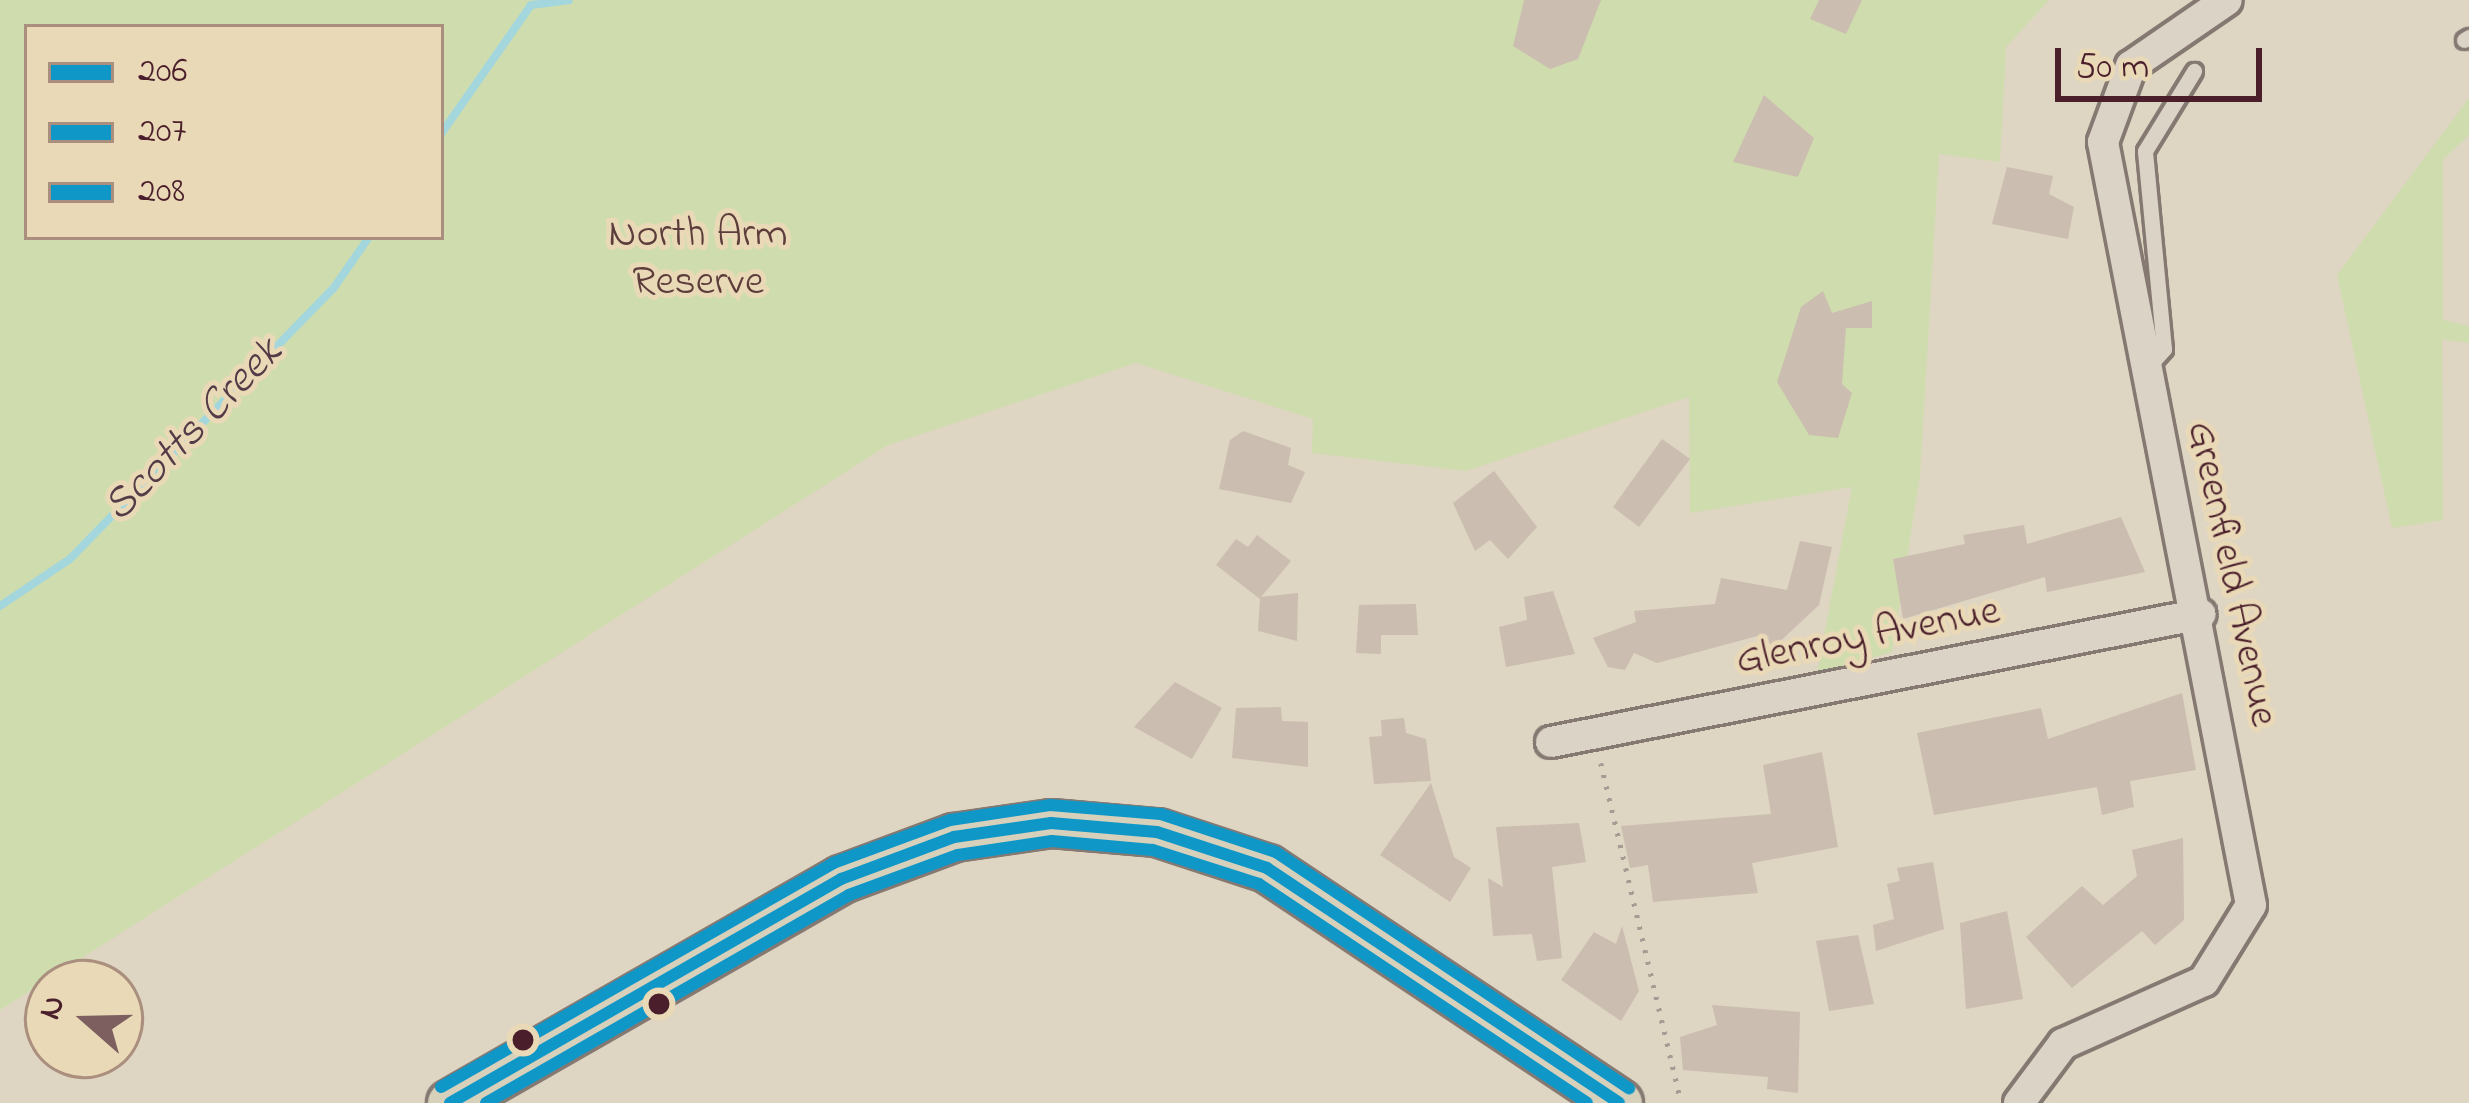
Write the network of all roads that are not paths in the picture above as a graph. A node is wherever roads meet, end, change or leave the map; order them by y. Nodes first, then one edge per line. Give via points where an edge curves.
1 (2227, 0) edge
2 (2194, 70) dead end
3 (2144, 371) junction
4 (2201, 614) junction
5 (1551, 742) dead end
6 (450, 1103) edge
7 (1619, 1103) edge
8 (2019, 1103) edge

1 - 3 street, Greenfield Avenue via 2164,34 2111,103 2107,183
2 - 3 lane via 2145,151 2164,349
3 - 4 street, Greenfield Avenue
4 - 5 street, Glenroy Avenue
4 - 8 street, Greenfield Avenue via 2250,876 2242,933 2181,996 2063,1044
6 - 7 main road via 841,878 954,837 1051,823 1156,832 1268,868

